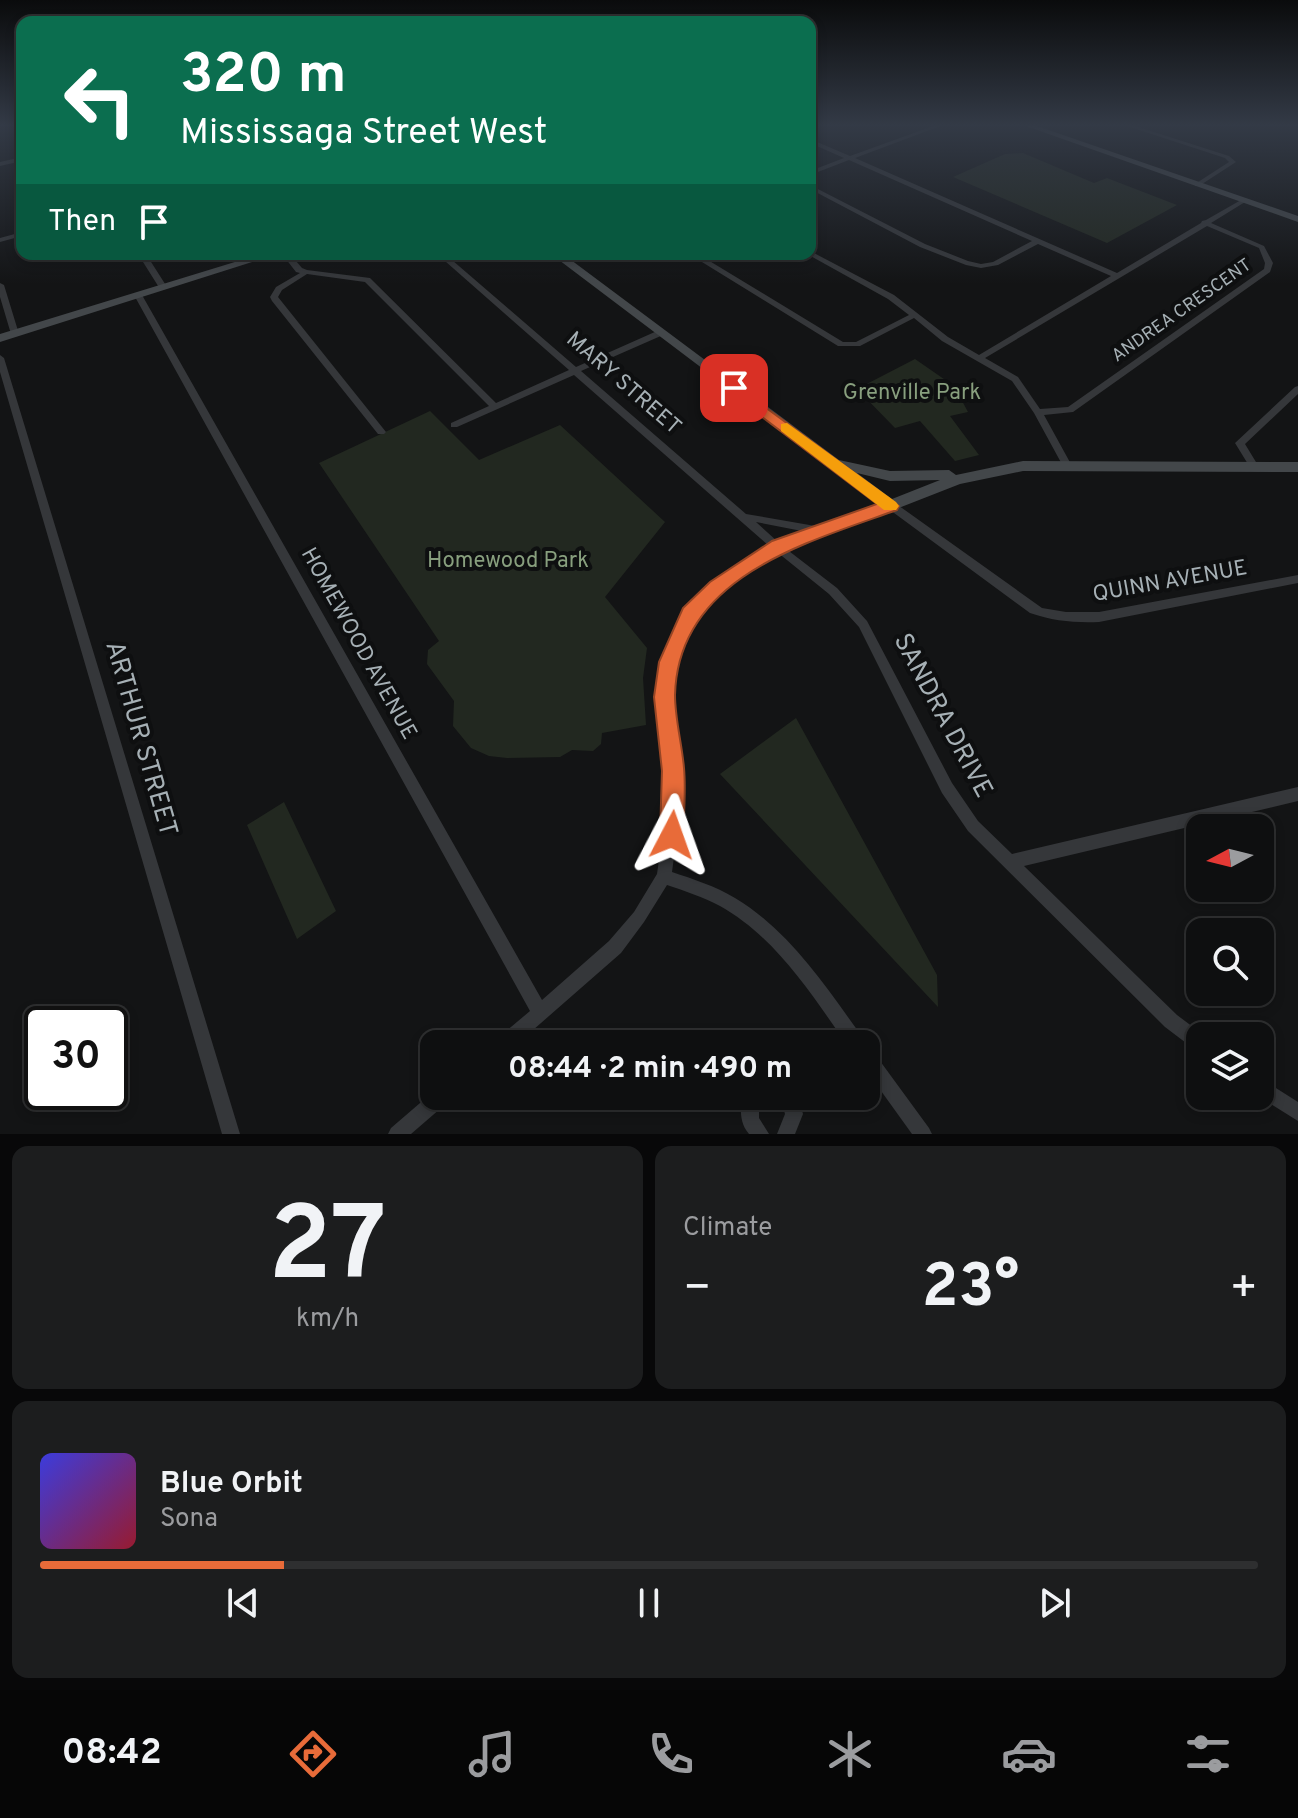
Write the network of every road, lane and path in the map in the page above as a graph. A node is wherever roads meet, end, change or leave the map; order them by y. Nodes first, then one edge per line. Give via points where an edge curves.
1 (896, 178) edge
2 (1178, 178) edge
3 (1210, 178) edge
4 (1197, 185) junction
5 (816, 190) edge
6 (1243, 201) junction
7 (1298, 219) edge
8 (1204, 222) junction
9 (1038, 241) junction
10 (816, 256) edge
11 (146, 260) edge
12 (252, 260) edge
13 (291, 260) edge
14 (448, 260) edge
15 (564, 260) edge
16 (703, 260) edge
17 (306, 272) junction
18 (1117, 276) junction
19 (0, 285) edge
20 (163, 287) junction
21 (138, 295) junction
22 (914, 315) junction
23 (660, 333) junction
24 (15, 334) junction
25 (0, 338) edge
26 (0, 358) edge
27 (979, 358) junction
28 (577, 370) junction
29 (1298, 389) edge
30 (494, 406) junction
31 (1038, 412) junction
32 (454, 425) dead end
33 (381, 432) dead end
34 (832, 462) junction
35 (1067, 466) junction
36 (1254, 467) junction
37 (1298, 467) edge
38 (974, 473) junction
39 (891, 506) junction
40 (744, 516) junction
41 (819, 530) junction
42 (778, 546) junction
43 (1298, 579) edge
44 (1298, 794) edge
45 (1009, 862) junction
46 (664, 876) junction
47 (540, 1013) junction
48 (520, 1030) edge
49 (847, 1030) edge
50 (1186, 1032) edge
51 (880, 1075) edge
52 (1274, 1096) edge
53 (425, 1110) edge
54 (750, 1110) edge
55 (793, 1110) edge
56 (1298, 1112) edge
57 (231, 1134) edge
58 (397, 1134) edge
59 (760, 1134) edge
60 (786, 1134) edge
61 (923, 1134) edge

1 - 9 street
2 - 4 street
3 - 4 street
4 - 6 street
5 - 9 street via 977,267 992,265
6 - 7 street
6 - 8 street
8 - 18 street
8 - 31 street, ANDREA CRESCENT via 1262,247 1267,270 1070,410
9 - 18 street
10 - 22 street
11 - 20 street
12 - 20 street
13 - 17 street
14 - 28 street, MARY STREET
15 - 23 street
16 - 22 street via 841,344 857,344
17 - 30 street via 367,280
17 - 33 street via 274,297
18 - 27 street
19 - 24 street
20 - 21 street
21 - 24 street
21 - 47 street, HOMEWOOD AVENUE
22 - 27 street
23 - 28 street
23 - 34 street
24 - 25 street
26 - 57 street, ARTHUR STREET
27 - 31 street via 1019,382
28 - 30 street
28 - 40 street, MARY STREET
29 - 36 street via 1240,443
30 - 32 street
31 - 35 street
34 - 38 street via 890,476
34 - 39 street
35 - 36 street
35 - 38 street
36 - 37 street
38 - 39 street
39 - 41 street
39 - 43 street, QUINN AVENUE via 1019,600 1051,616 1099,617
40 - 41 street
40 - 42 street, MARY STREET
41 - 42 street
42 - 45 street, SANDRA DRIVE via 833,591 863,624 947,788 973,826
42 - 46 street via 716,587 690,614 672,651 665,697 674,804
44 - 45 street
45 - 50 street, SANDRA DRIVE
46 - 47 street via 615,947
46 - 49 street via 727,902 766,930
47 - 48 street
51 - 61 street
52 - 56 street
53 - 58 street
54 - 59 street via 750,1121
55 - 60 street

